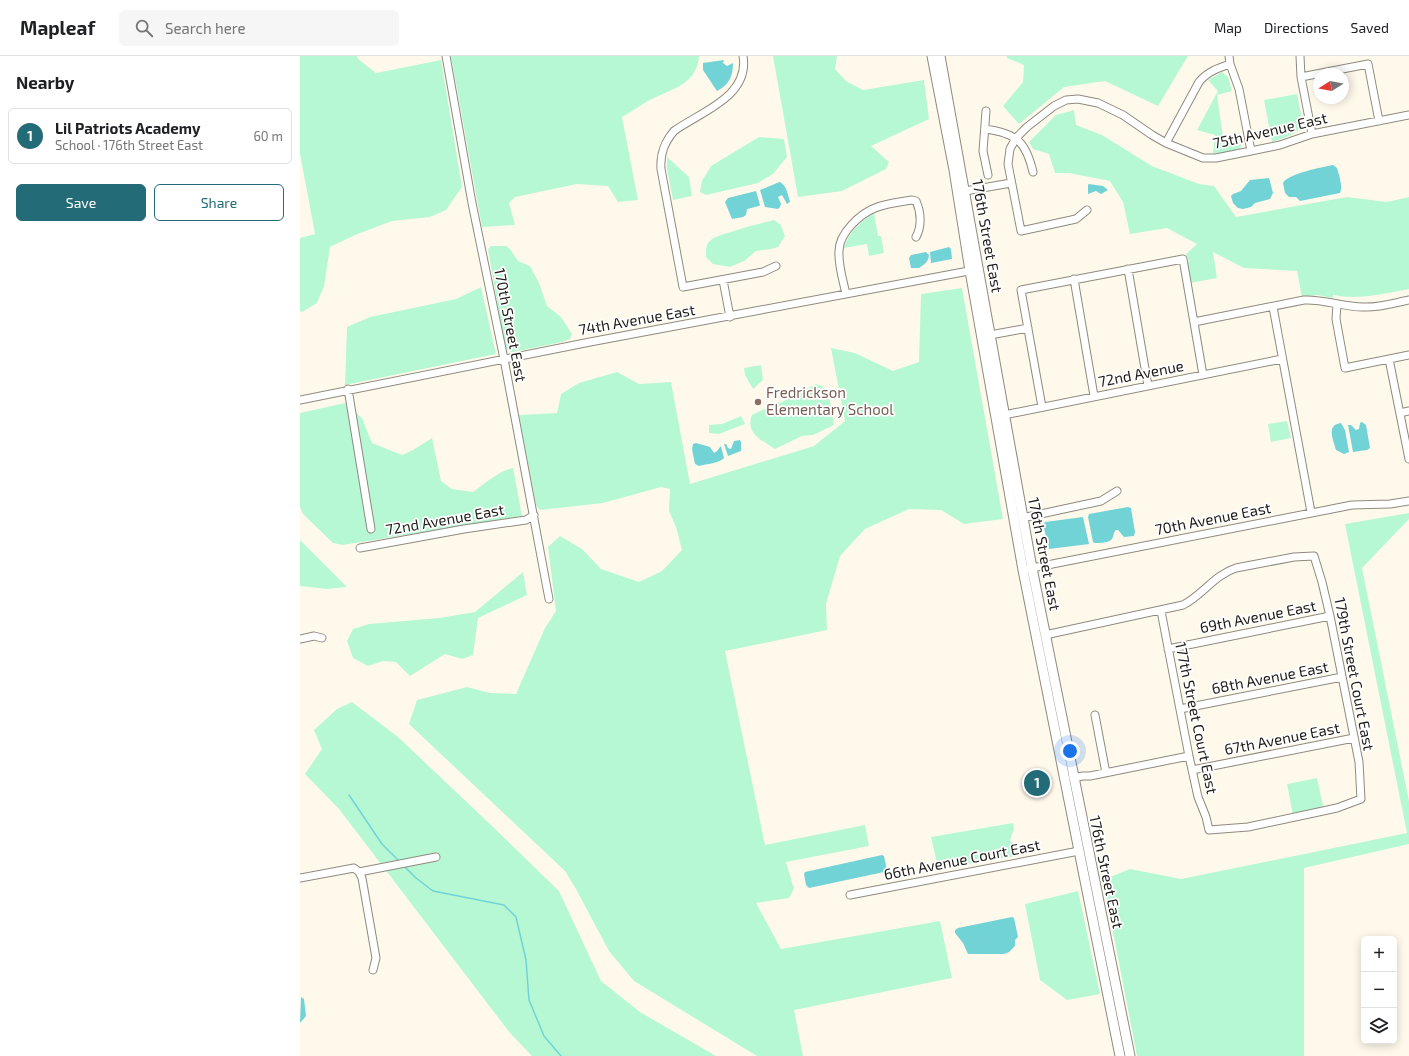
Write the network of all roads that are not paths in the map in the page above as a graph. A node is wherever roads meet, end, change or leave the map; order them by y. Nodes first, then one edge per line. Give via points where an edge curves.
1 (446, 56) edge
2 (743, 56) edge
3 (932, 56) edge
4 (940, 56) edge
5 (1229, 56) edge
6 (1300, 56) edge
7 (1230, 64) junction
8 (1301, 77) junction
9 (986, 111) dead end
10 (1409, 115) edge
11 (1379, 121) junction
12 (986, 129) junction
13 (1312, 134) junction
14 (1016, 138) junction
15 (1166, 143) junction
16 (1252, 151) junction
17 (954, 170) junction
18 (1033, 172) dead end
19 (988, 175) dead end
20 (1011, 182) junction
21 (965, 192) junction
22 (1087, 210) dead end
23 (916, 237) dead end
24 (776, 266) dead end
25 (1128, 269) junction
26 (974, 270) junction
27 (723, 280) junction
28 (1074, 280) junction
29 (846, 294) junction
30 (1409, 300) edge
31 (1337, 304) junction
32 (1273, 307) junction
33 (730, 316) junction
34 (1194, 322) junction
35 (1028, 328) junction
36 (990, 335) junction
37 (1409, 355) edge
38 (504, 359) junction
39 (1282, 359) junction
40 (1389, 359) junction
41 (1203, 375) junction
42 (1148, 386) junction
43 (348, 390) junction
44 (1094, 396) junction
45 (300, 400) edge
46 (1042, 407) junction
47 (1409, 411) edge
48 (1400, 413) junction
49 (1004, 415) junction
50 (1409, 459) edge
51 (1116, 491) dead end
52 (1409, 501) edge
53 (1311, 512) junction
54 (534, 515) junction
55 (1022, 518) junction
56 (372, 529) dead end
57 (360, 548) dead end
58 (1027, 569) junction
59 (549, 599) dead end
60 (1161, 611) junction
61 (1330, 616) junction
62 (1045, 636) junction
63 (322, 638) dead end
64 (300, 639) edge
65 (1168, 649) junction
66 (1342, 677) junction
67 (1180, 709) junction
68 (1096, 715) dead end
69 (1354, 738) junction
70 (1189, 756) junction
71 (1192, 770) junction
72 (1106, 773) junction
73 (1073, 778) junction
74 (1209, 830) joint
75 (1079, 851) junction
76 (436, 857) dead end
77 (359, 872) junction
78 (300, 878) edge
79 (1086, 886) junction
80 (850, 896) dead end
81 (1101, 917) junction
82 (373, 970) dead end
83 (1120, 1056) edge
84 (1130, 1056) edge

1 - 38 street, 170th Street East
2 - 27 street via 744,66 735,90 674,132 662,151 661,169 683,287
3 - 17 main road, 176th Street East
4 - 21 main road, 176th Street East
5 - 7 street
6 - 8 street
7 - 15 street via 1211,71 1198,82
7 - 16 street via 1239,89
8 - 11 street via 1368,64
8 - 13 street
9 - 12 street
10 - 11 street, 75th Avenue East
11 - 13 street, 75th Avenue East
12 - 14 street
12 - 19 street via 983,151
13 - 16 street, 75th Avenue East
14 - 15 street, 75th Avenue East via 1054,106 1066,100 1078,99 1098,103 1123,115
14 - 18 street via 1029,156
14 - 20 street, 75th Avenue East via 1008,157
15 - 16 street, 75th Avenue East via 1203,158
17 - 21 main road via 960,188
17 - 26 main road, 176th Street East
20 - 21 street
20 - 22 street, 75th Avenue East via 1021,231 1076,219
21 - 26 main road, 176th Street East
23 - 29 street via 921,224 916,201 870,210 858,219 845,234 839,250
24 - 27 street via 763,272
25 - 28 street
25 - 34 street via 1183,259
25 - 42 street
26 - 29 street, 74th Avenue East
26 - 36 main road, 176th Street East
26 - 58 main road, 176th Street East
27 - 33 street
28 - 35 street via 1021,290
28 - 44 street
29 - 33 street, 74th Avenue East
30 - 31 street via 1371,307
31 - 32 street via 1313,300
31 - 40 street via 1336,319 1346,368
32 - 34 street
32 - 39 street
33 - 38 street, 74th Avenue East
34 - 41 street
35 - 36 street
35 - 46 street
36 - 49 main road, 176th Street East
37 - 40 street
38 - 43 street, 74th Avenue East
38 - 54 street, 170th Street East
39 - 41 street, 72nd Avenue
39 - 53 street
40 - 48 street
41 - 42 street, 72nd Avenue
42 - 44 street, 72nd Avenue
43 - 45 street, 74th Avenue East
43 - 56 street
44 - 46 street, 72nd Avenue
46 - 49 street, 72nd Avenue
47 - 48 street
48 - 50 street
49 - 55 main road, 176th Street East
51 - 55 street via 1101,501
52 - 53 street, 70th Avenue East via 1352,505
53 - 58 street, 70th Avenue East
54 - 57 street, 72nd Avenue East via 526,520
54 - 59 street, 170th Street East
55 - 58 main road, 176th Street East
58 - 62 main road, 176th Street East
58 - 75 main road, 176th Street East
60 - 61 street, 179th Street Court East via 1190,602 1228,570 1294,557 1314,556
60 - 62 street
60 - 65 street, 177th Street Court East
61 - 65 street, 69th Avenue East
61 - 66 street, 179th Street Court East
62 - 73 main road, 176th Street East
63 - 64 street via 314,636
65 - 67 street, 177th Street Court East
66 - 67 street, 68th Avenue East
66 - 69 street, 179th Street Court East
67 - 70 street, 177th Street Court East
68 - 72 street
69 - 71 street, 67th Avenue East
69 - 74 street, 179th Street Court East via 1359,762 1361,799 1336,808 1255,825
70 - 71 street, 177th Street Court East
70 - 72 street
71 - 74 street, 177th Street Court East
72 - 73 street
73 - 81 main road, 176th Street East
75 - 79 main road, 176th Street East
75 - 80 street, 66th Avenue Court East
76 - 77 street
77 - 78 street via 354,868
77 - 82 street via 375,951
79 - 81 main road via 1097,915
79 - 83 main road, 176th Street East
81 - 84 main road, 176th Street East

